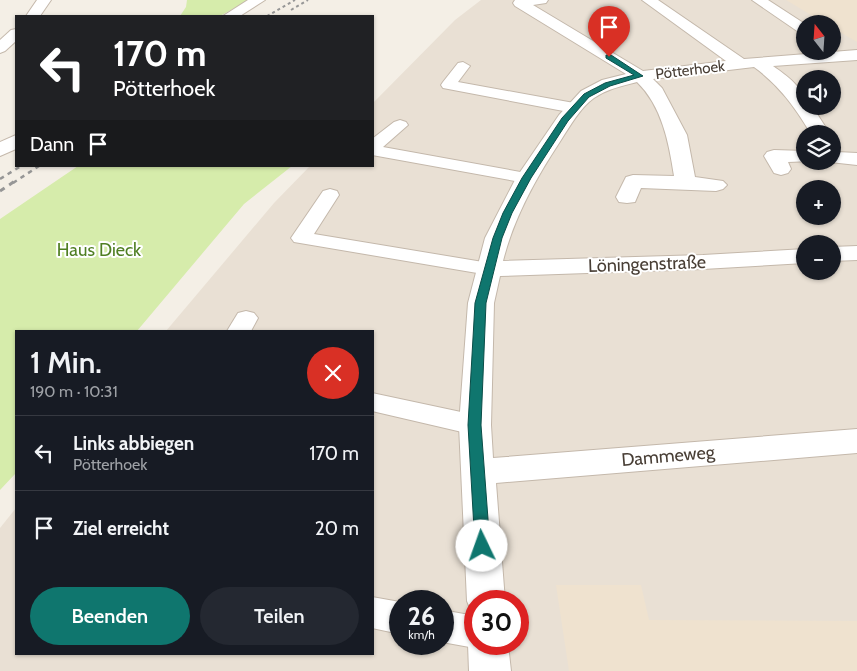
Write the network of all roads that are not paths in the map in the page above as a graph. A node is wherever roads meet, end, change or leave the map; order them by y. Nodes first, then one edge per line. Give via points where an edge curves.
1 (44, 0) edge
2 (258, 0) edge
3 (541, 0) edge
4 (649, 0) edge
5 (759, 0) edge
6 (34, 15) edge
7 (232, 15) edge
8 (796, 24) edge
9 (15, 34) edge
10 (6, 47) edge
11 (846, 52) edge
12 (749, 62) junction
13 (463, 66) dead end
14 (640, 76) junction
15 (574, 108) junction
16 (400, 125) dead end
17 (815, 125) edge
18 (15, 142) edge
19 (374, 147) edge
20 (374, 149) edge
21 (0, 150) edge
22 (796, 157) edge
23 (841, 157) edge
24 (857, 159) edge
25 (781, 169) dead end
26 (526, 178) junction
27 (686, 183) junction
28 (716, 185) dead end
29 (330, 195) dead end
30 (627, 197) dead end
31 (857, 253) edge
32 (841, 254) edge
33 (796, 257) edge
34 (489, 269) junction
35 (374, 402) edge
36 (475, 425) junction
37 (857, 441) edge
38 (478, 472) junction
39 (485, 590) edge
40 (374, 612) edge
41 (389, 616) edge
42 (489, 655) edge
43 (490, 671) edge

1 - 6 street
2 - 7 street
3 - 14 street, Pötterhoek via 520,3
4 - 12 street, Pötterhoek
5 - 8 street
9 - 10 street
11 - 12 street, Pötterhoek
12 - 14 street, Pötterhoek
12 - 17 street, Pötterhoek via 784,80
13 - 15 lane via 448,85
14 - 15 street, Pötterhoek via 608,84 587,95
14 - 27 street, Pötterhoek via 653,88 677,135
15 - 26 street, Pötterhoek
16 - 19 lane
18 - 21 street
20 - 26 lane
22 - 25 street via 774,156
23 - 24 street
26 - 34 street, Pötterhoek via 504,221
27 - 28 street
27 - 30 street via 633,181
29 - 34 lane via 301,238
31 - 32 street
33 - 34 street, Löningenstraße
34 - 36 street, Pötterhoek via 480,303
35 - 36 lane
36 - 38 street, Pötterhoek
37 - 38 street, Dammeweg
38 - 39 street, Pötterhoek
40 - 41 lane
42 - 43 street

